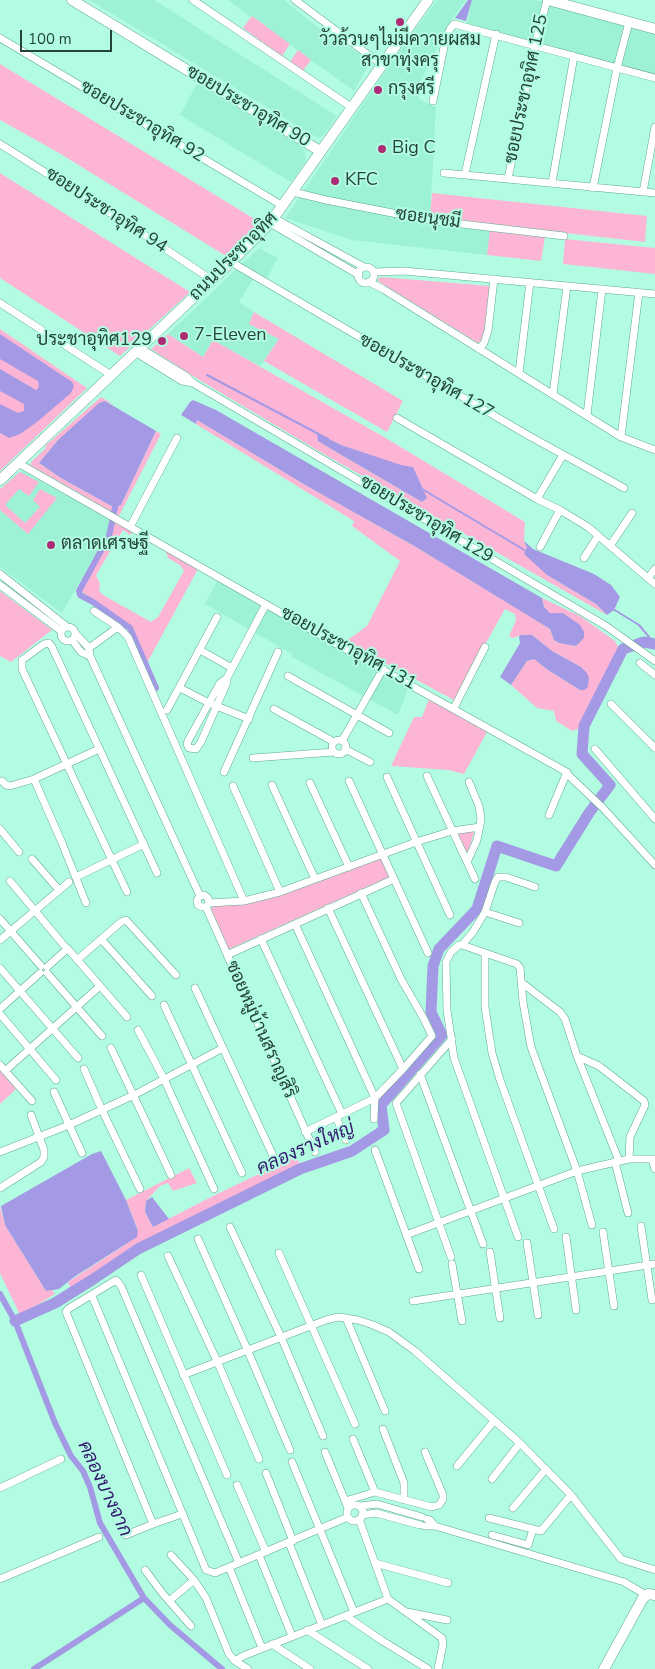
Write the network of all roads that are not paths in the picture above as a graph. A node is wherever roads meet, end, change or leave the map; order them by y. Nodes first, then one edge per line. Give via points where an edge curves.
1 (72, 0) edge
2 (193, 0) edge
3 (294, 0) edge
4 (428, 0) edge
5 (548, 0) edge
6 (629, 22) junction
7 (655, 29) edge
8 (496, 34) junction
9 (0, 38) edge
10 (535, 45) junction
11 (574, 56) junction
12 (382, 65) junction
13 (617, 68) junction
14 (655, 78) edge
15 (433, 101) dead end
16 (351, 107) junction
17 (655, 127) edge
18 (0, 144) edge
19 (320, 151) junction
20 (444, 173) dead end
21 (465, 174) junction
22 (508, 179) junction
23 (552, 183) junction
24 (593, 188) junction
25 (293, 192) junction
26 (643, 192) junction
27 (655, 194) edge
28 (283, 206) junction
29 (272, 220) junction
30 (564, 236) dead end
31 (231, 262) junction
32 (364, 268) junction
33 (374, 272) junction
34 (358, 275) junction
35 (494, 279) junction
36 (212, 280) junction
37 (369, 282) junction
38 (530, 282) junction
39 (567, 286) junction
40 (602, 289) junction
41 (639, 292) junction
42 (655, 294) edge
43 (0, 303) edge
44 (479, 349) junction
45 (138, 350) junction
46 (519, 373) junction
47 (111, 376) junction
48 (553, 394) junction
49 (587, 415) junction
50 (397, 418) dead end
51 (621, 437) junction
52 (177, 438) dead end
53 (655, 450) edge
54 (563, 455) junction
55 (18, 463) junction
56 (0, 480) edge
57 (624, 488) dead end
58 (537, 499) junction
59 (560, 510) junction
60 (632, 513) dead end
61 (130, 527) junction
62 (598, 536) junction
63 (610, 546) junction
64 (540, 547) dead end
65 (584, 558) dead end
66 (655, 569) edge
67 (0, 574) edge
68 (648, 578) junction
69 (655, 584) edge
70 (0, 585) edge
71 (266, 604) junction
72 (94, 611) dead end
73 (217, 617) dead end
74 (118, 627) junction
75 (64, 629) junction
76 (74, 637) junction
77 (485, 647) dead end
78 (89, 648) junction
79 (200, 650) junction
80 (278, 652) dead end
81 (90, 656) junction
82 (655, 661) edge
83 (640, 663) dead end
84 (232, 668) junction
85 (383, 669) junction
86 (655, 675) edge
87 (288, 676) dead end
88 (180, 688) junction
89 (213, 704) junction
90 (611, 704) dead end
91 (454, 708) junction
92 (274, 709) dead end
93 (167, 710) dead end
94 (357, 715) junction
95 (248, 719) junction
96 (389, 733) dead end
97 (342, 741) junction
98 (334, 742) junction
99 (595, 748) dead end
100 (655, 748) edge
101 (100, 749) junction
102 (345, 749) junction
103 (334, 752) junction
104 (253, 758) dead end
105 (370, 762) dead end
106 (66, 764) junction
107 (224, 772) dead end
108 (567, 772) junction
109 (0, 773) edge
110 (427, 776) dead end
111 (387, 777) dead end
112 (34, 779) junction
113 (349, 781) dead end
114 (1, 782) edge
115 (469, 782) dead end
116 (310, 783) dead end
117 (272, 785) dead end
118 (233, 786) dead end
119 (549, 815) dead end
120 (655, 819) edge
121 (480, 827) junction
122 (0, 829) edge
123 (452, 831) junction
124 (416, 842) junction
125 (144, 844) junction
126 (19, 852) dead end
127 (383, 855) junction
128 (32, 859) dead end
129 (111, 859) junction
130 (467, 862) junction
131 (655, 865) edge
132 (349, 867) junction
133 (158, 873) dead end
134 (76, 877) junction
135 (394, 878) junction
136 (475, 878) dead end
137 (315, 879) junction
138 (10, 881) dead end
139 (69, 882) dead end
140 (536, 887) dead end
141 (59, 890) junction
142 (127, 892) dead end
143 (280, 892) junction
144 (361, 893) junction
145 (244, 900) junction
146 (86, 903) dead end
147 (208, 905) junction
148 (328, 908) junction
149 (35, 911) junction
150 (485, 912) junction
151 (450, 914) dead end
152 (0, 919) edge
153 (295, 924) junction
154 (519, 924) dead end
155 (10, 931) junction
156 (101, 939) junction
157 (262, 939) junction
158 (0, 940) edge
159 (462, 945) junction
160 (67, 949) junction
161 (428, 953) dead end
162 (485, 954) junction
163 (226, 955) junction
164 (77, 960) junction
165 (0, 968) edge
166 (44, 970) junction
167 (176, 975) dead end
168 (522, 983) junction
169 (100, 986) junction
170 (195, 988) dead end
171 (20, 991) junction
172 (152, 996) dead end
173 (164, 1005) dead end
174 (76, 1007) junction
175 (0, 1009) edge
176 (0, 1014) edge
177 (128, 1017) dead end
178 (52, 1028) junction
179 (138, 1030) dead end
180 (102, 1036) dead end
181 (452, 1039) junction
182 (111, 1048) dead end
183 (223, 1048) junction
184 (29, 1049) junction
185 (576, 1056) junction
186 (78, 1058) dead end
187 (192, 1064) junction
188 (2, 1068) edge
189 (84, 1069) dead end
190 (403, 1069) junction
191 (420, 1074) junction
192 (164, 1079) junction
193 (56, 1080) dead end
194 (54, 1092) dead end
195 (134, 1095) junction
196 (374, 1098) junction
197 (32, 1101) dead end
198 (102, 1110) junction
199 (31, 1115) dead end
200 (339, 1115) junction
201 (374, 1119) dead end
202 (69, 1125) junction
203 (305, 1132) junction
204 (39, 1138) junction
205 (346, 1140) dead end
206 (375, 1150) dead end
207 (0, 1152) edge
208 (314, 1152) dead end
209 (82, 1153) dead end
210 (629, 1159) junction
211 (654, 1159) edge
212 (275, 1160) dead end
213 (617, 1162) junction
214 (655, 1169) edge
215 (577, 1171) junction
216 (242, 1173) dead end
217 (171, 1175) dead end
218 (539, 1185) junction
219 (0, 1188) edge
220 (214, 1188) dead end
221 (140, 1189) dead end
222 (504, 1199) junction
223 (472, 1211) junction
224 (628, 1213) dead end
225 (439, 1223) junction
226 (592, 1225) dead end
227 (641, 1226) dead end
228 (230, 1227) dead end
229 (554, 1229) dead end
230 (603, 1232) dead end
231 (406, 1235) junction
232 (518, 1237) dead end
233 (566, 1238) dead end
234 (198, 1240) dead end
235 (527, 1243) dead end
236 (484, 1244) dead end
237 (490, 1252) dead end
238 (279, 1253) dead end
239 (168, 1256) dead end
240 (451, 1256) dead end
241 (452, 1264) dead end
242 (655, 1264) edge
243 (647, 1265) junction
244 (419, 1270) dead end
245 (609, 1271) junction
246 (141, 1276) dead end
247 (572, 1276) junction
248 (534, 1282) junction
249 (496, 1288) junction
250 (459, 1294) junction
251 (92, 1296) junction
252 (652, 1300) dead end
253 (413, 1301) dead end
254 (614, 1306) dead end
255 (576, 1310) dead end
256 (538, 1315) dead end
257 (346, 1318) junction
258 (500, 1318) dead end
259 (462, 1321) dead end
260 (311, 1325) junction
261 (280, 1337) junction
262 (247, 1349) junction
263 (217, 1361) junction
264 (183, 1375) junction
265 (385, 1411) dead end
266 (494, 1421) junction
267 (355, 1424) dead end
268 (383, 1429) dead end
269 (323, 1436) dead end
270 (353, 1439) dead end
271 (520, 1443) junction
272 (290, 1450) dead end
273 (325, 1452) dead end
274 (425, 1452) dead end
275 (61, 1459) dead end
276 (260, 1459) dead end
277 (292, 1462) dead end
278 (457, 1466) dead end
279 (546, 1469) junction
280 (266, 1473) dead end
281 (227, 1475) dead end
282 (492, 1479) dead end
283 (238, 1485) dead end
284 (0, 1488) edge
285 (374, 1492) junction
286 (571, 1494) junction
287 (404, 1500) junction
288 (347, 1505) junction
289 (360, 1506) junction
290 (513, 1508) dead end
291 (390, 1512) junction
292 (182, 1514) junction
293 (348, 1517) junction
294 (361, 1517) junction
295 (489, 1518) dead end
296 (153, 1524) junction
297 (533, 1529) junction
298 (320, 1530) junction
299 (126, 1535) dead end
300 (492, 1535) dead end
301 (99, 1537) dead end
302 (291, 1542) junction
303 (262, 1553) junction
304 (171, 1555) dead end
305 (375, 1562) junction
306 (239, 1563) junction
307 (229, 1567) junction
308 (145, 1570) dead end
309 (655, 1570) edge
310 (0, 1579) edge
311 (194, 1580) junction
312 (448, 1582) dead end
313 (650, 1595) edge
314 (388, 1599) junction
315 (169, 1601) junction
316 (354, 1612) junction
317 (407, 1612) junction
318 (346, 1616) junction
319 (447, 1620) dead end
320 (322, 1624) junction
321 (191, 1626) dead end
322 (307, 1630) junction
323 (292, 1636) junction
324 (272, 1644) junction
325 (262, 1648) junction
326 (235, 1660) junction
327 (248, 1669) edge
328 (310, 1669) edge
329 (368, 1669) edge
330 (428, 1669) edge
331 (438, 1669) edge
332 (604, 1669) edge

1 - 19 main road, ซอยประชาอุทิศ 90
2 - 16 street
3 - 12 street
4 - 12 main road, ถนนประชาอุทิศ
5 - 6 main road
5 - 10 street, ซอยประชาอุทิศ 125
6 - 7 main road
6 - 13 street
8 - 10 street
8 - 15 street via 452,25 443,50
8 - 21 street
9 - 28 street, ซอยประชาอุทิศ 92
10 - 11 street
10 - 22 street, ซอยประชาอุทิศ 125
11 - 13 street
11 - 23 street
12 - 16 main road, ถนนประชาอุทิศ
13 - 14 street
13 - 24 street
16 - 19 main road, ถนนประชาอุทิศ
17 - 26 street
18 - 36 street, ซอยประชาอุทิศ 94
19 - 25 main road, ถนนประชาอุทิศ
20 - 21 street
21 - 22 street
22 - 23 street
23 - 24 street
24 - 26 street
25 - 28 main road, ถนนประชาอุทิศ
25 - 30 street, ซอยนุชมี via 428,220
26 - 27 street
28 - 29 main road, ถนนประชาอุทิศ
29 - 31 main road, ถนนประชาอุทิศ
29 - 32 street
29 - 34 street
31 - 36 main road, ถนนประชาอุทิศ
31 - 54 street, ซอยประชาอุทิศ 127
32 - 33 street
32 - 34 street
33 - 35 street via 404,271
33 - 37 street
34 - 37 street via 362,281
35 - 38 street
35 - 44 street via 488,332
36 - 45 main road, ถนนประชาอุทิศ
37 - 44 street
38 - 39 street
38 - 46 street
39 - 40 street
39 - 48 street
40 - 41 street
40 - 49 street
41 - 42 street
41 - 51 street
43 - 47 street
44 - 46 street
45 - 47 main road, ถนนประชาอุทิศ
45 - 82 street, ซอยประชาอุทิศ 129 via 181,380 193,383 606,626
46 - 48 street
47 - 55 main road, ถนนประชาอุทิศ
48 - 49 street
49 - 51 street
50 - 58 street
51 - 53 street
52 - 61 street
54 - 57 street, ซอยประชาอุทิศ 127
54 - 58 street
55 - 56 main road, ถนนประชาอุทิศ
55 - 61 street, ซอยประชาอุทิศ 131
58 - 59 street
59 - 62 street
59 - 64 street
60 - 63 street
61 - 71 street, ซอยประชาอุทิศ 131
62 - 63 street
62 - 65 street
63 - 68 street
66 - 68 street
67 - 75 street, ซอยหมู่บ้านสราญสิริ
68 - 69 street
70 - 75 street, ซอยหมู่บ้านสราญสิริ
71 - 84 street
71 - 85 street, ซอยประชาอุทิศ 131
72 - 74 street
73 - 79 street
74 - 78 street
74 - 145 street via 128,637
75 - 76 street, ซอยหมู่บ้านสราญสิริ via 73,628
75 - 76 street, ซอยหมู่บ้านสราญสิริ via 63,639 68,641
76 - 78 street, ซอยหมู่บ้านสราญสิริ
76 - 81 street, ซอยหมู่บ้านสราญสิริ via 81,652
77 - 91 street
78 - 81 street, ซอยหมู่บ้านสราญสิริ
79 - 84 street
79 - 88 street
80 - 95 street
81 - 147 street, ซอยหมู่บ้านสราญสิริ via 200,896 198,905
83 - 86 street
84 - 89 street via 227,678 220,682
85 - 91 street, ซอยประชาอุทิศ 131
85 - 94 street
87 - 94 street
88 - 89 street
88 - 93 street
89 - 89 street via 197,748 189,748 188,741
89 - 95 street
90 - 100 street
91 - 108 street, ซอยประชาอุทิศ 131
92 - 98 street
94 - 96 street
94 - 97 street
95 - 107 street
97 - 98 street
97 - 102 street
98 - 103 street
99 - 120 street
101 - 106 street
101 - 106 street via 52,647 49,643 44,644 22,660 22,669
101 - 125 street
102 - 103 street via 340,753
102 - 105 street
103 - 104 street
106 - 112 street
106 - 129 street
108 - 119 street
108 - 131 street, ซอยประชาอุทิศ 131
109 - 114 street
110 - 123 street
111 - 124 street
112 - 114 street via 10,786
112 - 134 street
113 - 127 street
115 - 121 street via 479,806
116 - 132 street
117 - 137 street
118 - 143 street
121 - 123 street
121 - 130 street
122 - 126 street
123 - 124 street
123 - 130 street
124 - 127 street
124 - 151 street
125 - 129 street
125 - 133 street
127 - 132 street
127 - 135 street
128 - 141 street
129 - 134 street
129 - 142 street
130 - 136 street
132 - 137 street
134 - 146 street
135 - 144 street
135 - 161 street
137 - 143 street
138 - 149 street
139 - 141 street
140 - 150 street via 498,877
141 - 149 street
143 - 145 street
144 - 148 street
144 - 190 street via 401,979 432,1034
145 - 147 street
147 - 163 street, ซอยหมู่บ้านสราญสิริ
148 - 153 street
148 - 190 street
149 - 155 street
149 - 160 street
150 - 154 street
150 - 159 street
152 - 155 street
153 - 157 street
153 - 196 street
155 - 158 street
155 - 166 street
156 - 164 street
156 - 167 street via 121,922 128,921
156 - 172 street
157 - 163 street
157 - 200 street
159 - 162 street
159 - 181 street via 451,952 446,962 447,1010
160 - 164 street
160 - 166 street
162 - 168 street via 519,966
162 - 218 street via 485,1007 492,1053
163 - 203 street, ซอยหมู่บ้านสราญสิริ
164 - 169 street
165 - 171 street
166 - 171 street
166 - 174 street
168 - 185 street via 563,1015
168 - 215 street via 531,1047
169 - 174 street
169 - 177 street
170 - 183 street
171 - 175 street
171 - 178 street
173 - 187 street
174 - 178 street
174 - 180 street
176 - 184 street
178 - 184 street
178 - 186 street
179 - 192 street
181 - 191 street
181 - 222 street via 459,1075
182 - 195 street
183 - 187 street
183 - 212 street
184 - 188 street
184 - 193 street
185 - 210 street via 599,1066 644,1101 630,1137
185 - 213 street
187 - 192 street
187 - 216 street
188 - 197 street
189 - 198 street
190 - 196 street
191 - 223 street
191 - 225 street via 396,1106
192 - 195 street
192 - 220 street
194 - 202 street
195 - 198 street
195 - 217 street
196 - 200 street
196 - 201 street
198 - 202 street
198 - 221 street
199 - 204 street
200 - 203 street
200 - 205 street
202 - 204 street
202 - 209 street
203 - 208 street, ซอยหมู่บ้านสราญสิริ
204 - 207 street
204 - 219 street via 44,1150 41,1162
206 - 231 street
210 - 211 street
210 - 213 street
211 - 214 street
213 - 215 street
213 - 224 street
215 - 218 street
215 - 226 street
218 - 222 street
218 - 229 street
222 - 223 street
222 - 232 street
223 - 225 street
223 - 236 street
225 - 231 street
225 - 240 street
227 - 243 street
228 - 261 street
230 - 245 street
231 - 244 street
233 - 247 street
234 - 262 street
235 - 248 street
237 - 249 street
238 - 260 street
239 - 263 street
241 - 250 street
242 - 243 street
243 - 245 street
243 - 252 street
245 - 247 street
245 - 254 street
246 - 264 street
247 - 248 street
247 - 255 street
248 - 249 street
248 - 256 street
249 - 250 street
249 - 258 street
250 - 253 street
250 - 259 street
251 - 292 street
251 - 296 street via 66,1312
251 - 306 street via 114,1280 120,1283
257 - 260 street via 338,1317
257 - 265 street
257 - 266 street via 373,1325 401,1339
260 - 261 street
260 - 267 street
261 - 262 street
261 - 269 street
262 - 263 street
262 - 272 street
263 - 264 street
263 - 276 street
264 - 281 street
266 - 271 street
266 - 278 street
268 - 287 street via 404,1483
270 - 285 street
271 - 279 street
271 - 282 street
273 - 288 street
274 - 287 street via 443,1495 442,1503 432,1507
275 - 284 street
277 - 298 street
279 - 286 street
279 - 290 street
280 - 302 street
283 - 303 street
285 - 287 street
285 - 288 street
286 - 297 street via 541,1531
286 - 309 street via 621,1559
288 - 289 street
288 - 293 street
289 - 291 street via 377,1504
289 - 294 street
291 - 294 street
291 - 313 street via 423,1522 430,1520 436,1526 622,1582
292 - 296 street
292 - 307 street via 206,1570 215,1573
293 - 294 street via 352,1520
293 - 298 street
294 - 305 street
295 - 297 street
296 - 299 street
297 - 300 street via 528,1545
298 - 302 street
298 - 316 street
301 - 310 street
302 - 303 street
302 - 320 street
303 - 306 street
303 - 323 street
304 - 311 street
305 - 312 street
305 - 314 street
306 - 307 street
307 - 325 street
308 - 315 street
311 - 315 street
311 - 326 street via 206,1598 229,1654
313 - 332 main road
314 - 316 street
314 - 317 street
315 - 321 street
316 - 318 street
317 - 319 street
317 - 331 street via 442,1638
318 - 320 street
318 - 330 street
320 - 322 street
322 - 323 street
322 - 329 street
323 - 324 street
324 - 325 street
324 - 328 street
325 - 326 street
326 - 327 street

